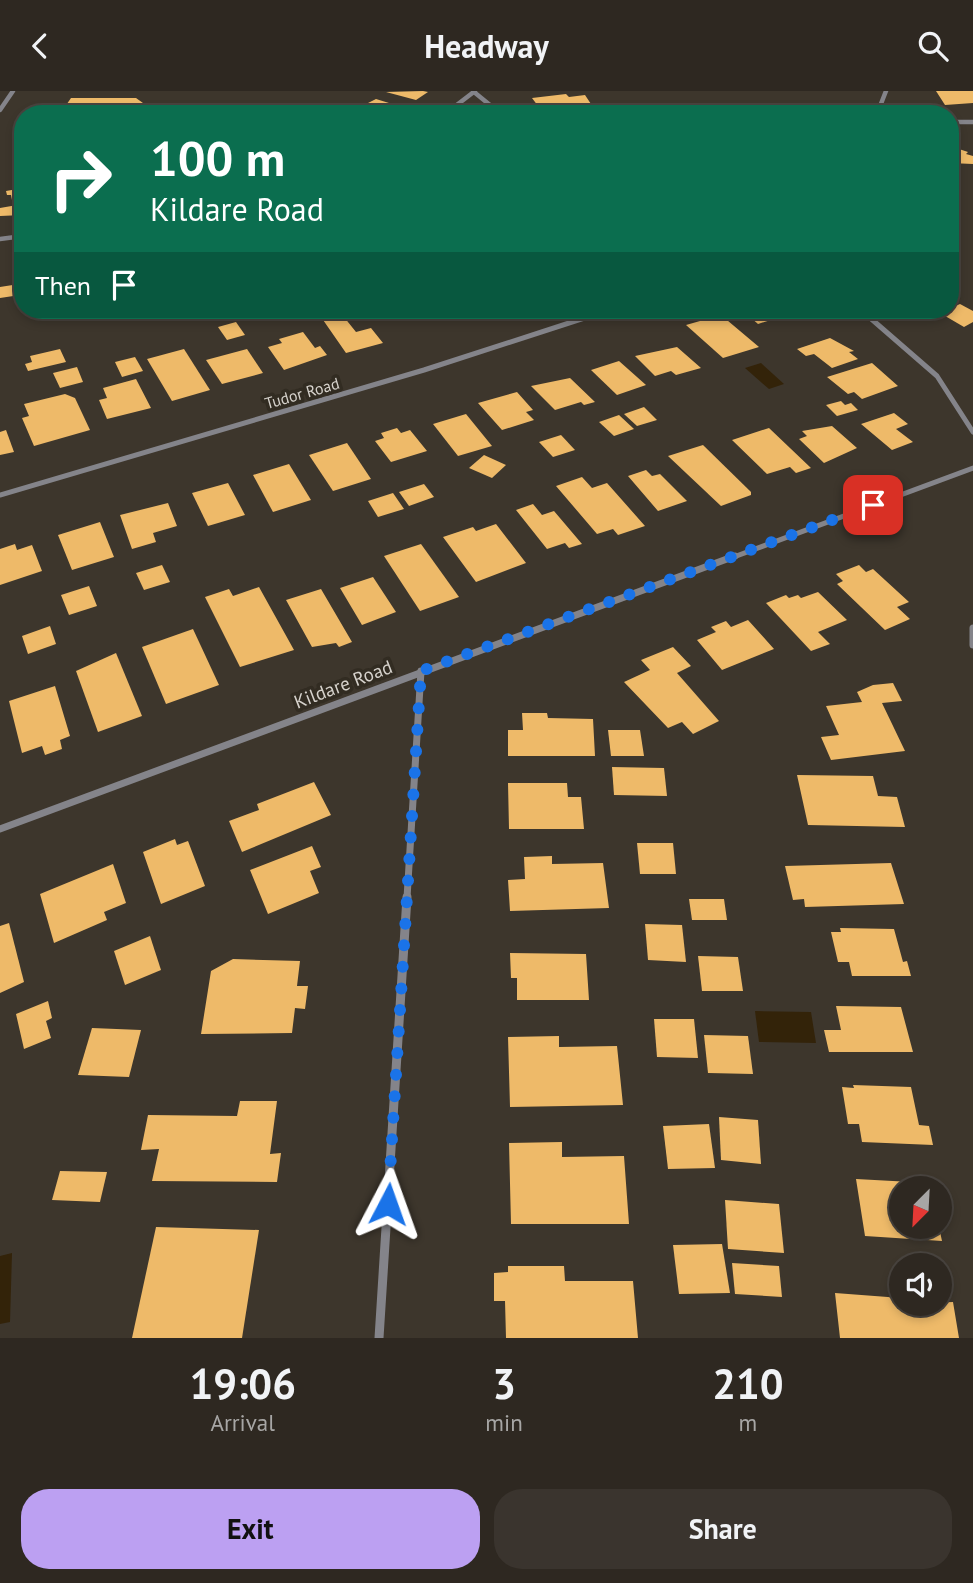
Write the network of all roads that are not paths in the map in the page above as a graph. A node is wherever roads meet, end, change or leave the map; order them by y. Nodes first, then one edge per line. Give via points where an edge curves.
1 (12, 91) edge
2 (475, 92) edge
3 (457, 105) edge
4 (490, 105) edge
5 (0, 110) edge
6 (581, 319) edge
7 (871, 319) edge
8 (973, 432) edge
9 (973, 468) edge
10 (0, 495) edge
11 (973, 628) edge
12 (973, 645) edge
13 (421, 671) junction
14 (0, 829) edge
15 (379, 1338) edge

1 - 5 street
2 - 3 street
2 - 4 street
6 - 10 street, Tudor Road
7 - 8 street via 937,376
9 - 13 street, Kildare Road
11 - 12 street
13 - 14 street, Kildare Road
13 - 15 street

